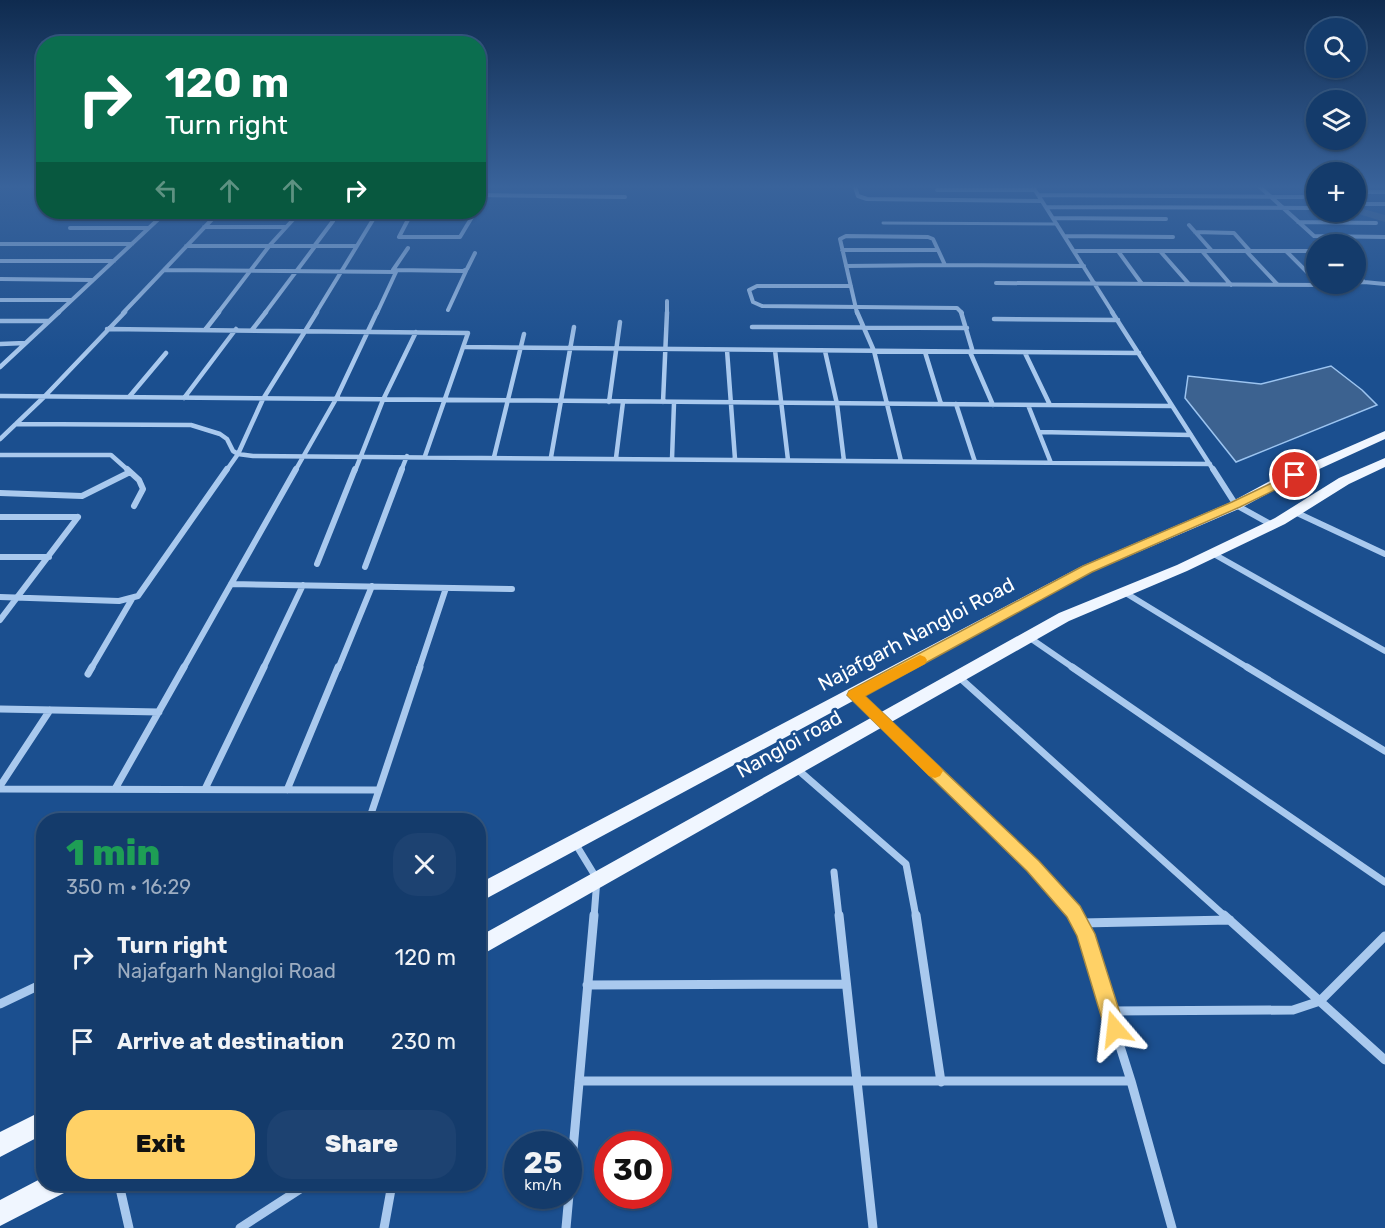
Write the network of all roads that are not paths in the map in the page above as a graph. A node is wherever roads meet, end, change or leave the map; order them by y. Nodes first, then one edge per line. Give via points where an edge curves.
1 (132, 244) edge
2 (841, 244) edge
3 (935, 244) edge
4 (1070, 244) edge
5 (1206, 244) edge
6 (1243, 244) edge
7 (270, 245) junction
8 (316, 245) junction
9 (186, 246) joint
10 (357, 246) joint
11 (408, 248) dead end
12 (842, 250) junction
13 (938, 250) junction
14 (1074, 251) junction
15 (1118, 251) junction
16 (1160, 251) junction
17 (1202, 251) junction
18 (1212, 251) junction
19 (1248, 251) junction
20 (1286, 251) junction
21 (1306, 251) edge
22 (475, 253) dead end
23 (0, 261) edge
24 (114, 261) junction
25 (846, 266) junction
26 (945, 266) junction
27 (1084, 266) junction
28 (164, 270) junction
29 (296, 270) junction
30 (343, 270) junction
31 (393, 270) junction
32 (1306, 270) edge
33 (251, 271) junction
34 (466, 271) junction
35 (0, 279) edge
36 (94, 280) junction
37 (1366, 282) edge
38 (996, 283) dead end
39 (1096, 284) junction
40 (1142, 284) junction
41 (1189, 284) junction
42 (1306, 284) edge
43 (1385, 284) edge
44 (1231, 285) junction
45 (1278, 285) junction
46 (851, 286) junction
47 (0, 300) edge
48 (72, 300) junction
49 (667, 301) dead end
50 (855, 306) junction
51 (448, 310) dead end
52 (994, 319) dead end
53 (1118, 320) junction
54 (0, 321) edge
55 (49, 321) junction
56 (620, 322) dead end
57 (574, 327) dead end
58 (752, 327) dead end
59 (862, 327) junction
60 (966, 328) junction
61 (107, 329) junction
62 (236, 329) junction
63 (205, 330) junction
64 (252, 330) junction
65 (304, 330) junction
66 (366, 331) junction
67 (416, 332) junction
68 (524, 334) dead end
69 (0, 344) edge
70 (26, 344) junction
71 (465, 347) junction
72 (522, 347) junction
73 (570, 347) junction
74 (616, 348) junction
75 (665, 348) junction
76 (727, 350) junction
77 (776, 350) junction
78 (971, 350) junction
79 (825, 351) junction
80 (874, 351) junction
81 (925, 352) junction
82 (1025, 352) junction
83 (166, 353) dead end
84 (1139, 353) junction
85 (0, 367) edge
86 (0, 396) edge
87 (44, 397) junction
88 (129, 397) junction
89 (184, 398) junction
90 (263, 399) junction
91 (336, 399) junction
92 (383, 400) junction
93 (445, 400) junction
94 (508, 401) junction
95 (561, 401) junction
96 (609, 402) junction
97 (623, 402) junction
98 (663, 402) junction
99 (674, 403) junction
100 (730, 403) junction
101 (783, 403) junction
102 (837, 404) junction
103 (888, 404) junction
104 (941, 404) junction
105 (956, 404) junction
106 (993, 405) junction
107 (1028, 405) junction
108 (1050, 405) junction
109 (1172, 406) junction
110 (16, 424) junction
111 (1039, 432) junction
112 (1191, 435) junction
113 (1385, 435) edge
114 (0, 439) edge
115 (238, 454) junction
116 (0, 455) edge
117 (302, 456) junction
118 (407, 456) junction
119 (425, 456) junction
120 (360, 457) junction
121 (494, 457) junction
122 (551, 457) junction
123 (616, 458) junction
124 (672, 459) junction
125 (735, 459) junction
126 (788, 460) junction
127 (844, 460) junction
128 (902, 461) junction
129 (975, 462) junction
130 (1385, 462) edge
131 (1052, 463) junction
132 (1210, 464) junction
133 (130, 472) junction
134 (0, 493) edge
135 (1236, 505) junction
136 (134, 506) dead end
137 (1295, 512) junction
138 (0, 517) edge
139 (1272, 525) junction
140 (1212, 553) junction
141 (1385, 554) edge
142 (0, 557) edge
143 (49, 557) junction
144 (317, 564) dead end
145 (366, 567) dead end
146 (231, 584) junction
147 (303, 585) junction
148 (372, 586) junction
149 (446, 588) junction
150 (512, 589) dead end
151 (1124, 592) junction
152 (0, 597) edge
153 (18, 597) junction
154 (132, 599) junction
155 (0, 620) edge
156 (1030, 638) junction
157 (1385, 651) edge
158 (88, 674) dead end
159 (960, 678) junction
160 (855, 695) junction
161 (0, 709) edge
162 (50, 710) junction
163 (159, 712) junction
164 (883, 721) junction
165 (1385, 751) edge
166 (796, 769) junction
167 (0, 788) edge
168 (115, 789) junction
169 (205, 789) junction
170 (287, 790) junction
171 (379, 790) junction
172 (371, 813) edge
173 (575, 842) junction
174 (834, 872) dead end
175 (597, 879) junction
176 (1385, 882) edge
177 (486, 890) edge
178 (1230, 920) junction
179 (1081, 923) junction
180 (1385, 936) edge
181 (486, 943) edge
182 (846, 984) junction
183 (587, 985) junction
184 (36, 987) edge
185 (1320, 1001) junction
186 (0, 1004) edge
187 (1110, 1011) junction
188 (1385, 1060) edge
189 (579, 1080) junction
190 (857, 1082) junction
191 (942, 1082) junction
192 (1131, 1082) junction
193 (36, 1125) edge
194 (0, 1145) edge
195 (42, 1191) edge
196 (121, 1191) edge
197 (297, 1191) edge
198 (391, 1191) edge
199 (0, 1214) edge
200 (129, 1228) edge
201 (240, 1228) edge
202 (384, 1228) edge
203 (566, 1228) edge
204 (873, 1228) edge
205 (1172, 1228) edge

1 - 24 street
2 - 12 street
3 - 13 street
4 - 14 street
5 - 18 street
6 - 19 street
7 - 8 street
7 - 9 street
7 - 33 street
8 - 10 street
8 - 29 street
9 - 28 street
10 - 30 street
11 - 31 street
12 - 13 street
12 - 25 street
13 - 26 street
14 - 15 street
14 - 27 street
15 - 16 street
15 - 40 street
16 - 17 street
16 - 41 street
17 - 18 street
17 - 44 street
18 - 19 street
19 - 20 street
19 - 45 street
20 - 21 street
20 - 32 street
22 - 34 street
23 - 24 street
24 - 36 street
25 - 26 street
25 - 46 street
26 - 27 street
27 - 39 street
28 - 33 street
28 - 61 street
29 - 30 street
29 - 33 street
29 - 64 street
30 - 31 street
30 - 65 street
31 - 34 street
31 - 66 street via 392,283
33 - 63 street
34 - 51 street
35 - 36 street
36 - 48 street
37 - 43 street
38 - 39 street
39 - 40 street
39 - 53 street
40 - 41 street
41 - 44 street
42 - 45 street
44 - 45 street
46 - 50 street
46 - 50 street via 757,286 749,290 753,302 762,306
47 - 48 street
48 - 55 street
49 - 75 street
50 - 59 street
50 - 60 street via 957,308
52 - 53 street
53 - 84 street
54 - 55 street
55 - 70 street
56 - 74 street
57 - 73 street
58 - 59 street
59 - 60 street
59 - 80 street
60 - 78 street
61 - 63 street
61 - 87 street
62 - 63 street
62 - 64 street
62 - 89 street
64 - 65 street
65 - 66 street
65 - 90 street
66 - 67 street
66 - 91 street
67 - 71 street via 465,332
67 - 92 street
68 - 72 street
69 - 70 street
70 - 85 street
71 - 72 street
71 - 93 street
72 - 73 street
72 - 94 street
73 - 74 street
73 - 95 street
74 - 75 street
74 - 96 street
75 - 76 street
75 - 98 street
76 - 77 street
76 - 100 street
77 - 79 street
77 - 101 street
78 - 81 street
78 - 82 street
78 - 106 street
79 - 80 street
79 - 102 street
80 - 81 street
80 - 103 street
81 - 104 street
82 - 84 street
82 - 108 street
83 - 88 street
84 - 109 street
86 - 87 street
87 - 88 street
87 - 110 street
88 - 89 street
89 - 90 street
90 - 91 street
90 - 115 street
91 - 92 street
91 - 117 street
92 - 93 street
92 - 120 street
93 - 94 street
93 - 119 street
94 - 95 street
94 - 121 street
95 - 96 street
95 - 122 street
96 - 97 street
97 - 98 street
97 - 123 street
98 - 99 street
99 - 100 street
99 - 124 street
100 - 101 street
100 - 125 street
101 - 102 street
101 - 126 street
102 - 103 street
102 - 127 street
103 - 104 street
103 - 128 street
104 - 105 street
105 - 106 street
105 - 129 street
106 - 107 street
107 - 108 street
107 - 111 street
108 - 109 street
109 - 112 street
110 - 114 street
110 - 115 street via 191,425 220,434
111 - 112 street
111 - 131 street
112 - 132 street
113 - 135 main road, Najafgarh Nangloi Road
115 - 117 street
115 - 154 street via 138,596
116 - 133 street via 105,454 116,457
117 - 120 street
117 - 146 street
118 - 119 street
118 - 120 street
118 - 145 street
119 - 121 street
120 - 144 street
121 - 122 street
122 - 123 street
123 - 124 street
124 - 125 street
125 - 126 street
126 - 127 street
127 - 128 street
128 - 129 street
129 - 131 street
130 - 137 main road, Nangloi road via 1344,481
131 - 132 street
132 - 135 street
133 - 134 street via 82,496
133 - 136 street via 143,489
135 - 139 street
135 - 160 main road, Najafgarh Nangloi Road via 1088,569
137 - 139 main road, Nangloi road
137 - 141 street
138 - 143 street via 78,517
139 - 140 main road, Nangloi road
140 - 151 main road, Nangloi road
140 - 157 street
142 - 143 street
143 - 153 street
146 - 147 street
146 - 163 street
147 - 148 street
147 - 169 street
148 - 149 street
148 - 170 street
149 - 150 street
149 - 171 street
151 - 156 main road, Nangloi road via 1064,617
151 - 165 street
152 - 153 street
153 - 154 street
153 - 155 street
154 - 158 street
156 - 159 main road, Nangloi road
156 - 176 street
159 - 164 main road, Nangloi road
159 - 178 street
160 - 164 street
160 - 173 main road, Najafgarh Nangloi Road
161 - 162 street
162 - 163 street
162 - 167 street
163 - 168 street
164 - 166 main road, Nangloi road
164 - 179 street via 1033,866
166 - 175 main road, Nangloi road
166 - 191 street via 906,864
167 - 168 street
168 - 169 street
169 - 170 street
170 - 171 street
171 - 172 street
173 - 175 street
173 - 177 main road, Najafgarh Nangloi Road
174 - 182 street
175 - 181 main road, Nangloi road
175 - 183 street
178 - 179 street
178 - 185 street
179 - 187 street
180 - 185 street
182 - 183 street
182 - 190 street
183 - 189 street
184 - 186 street
185 - 187 street via 1293,1010
185 - 188 street
187 - 192 street
189 - 190 street
189 - 203 street
190 - 191 street
190 - 204 street
191 - 192 street
192 - 205 street
193 - 194 main road
195 - 199 main road
196 - 200 street
197 - 201 street
198 - 202 street

